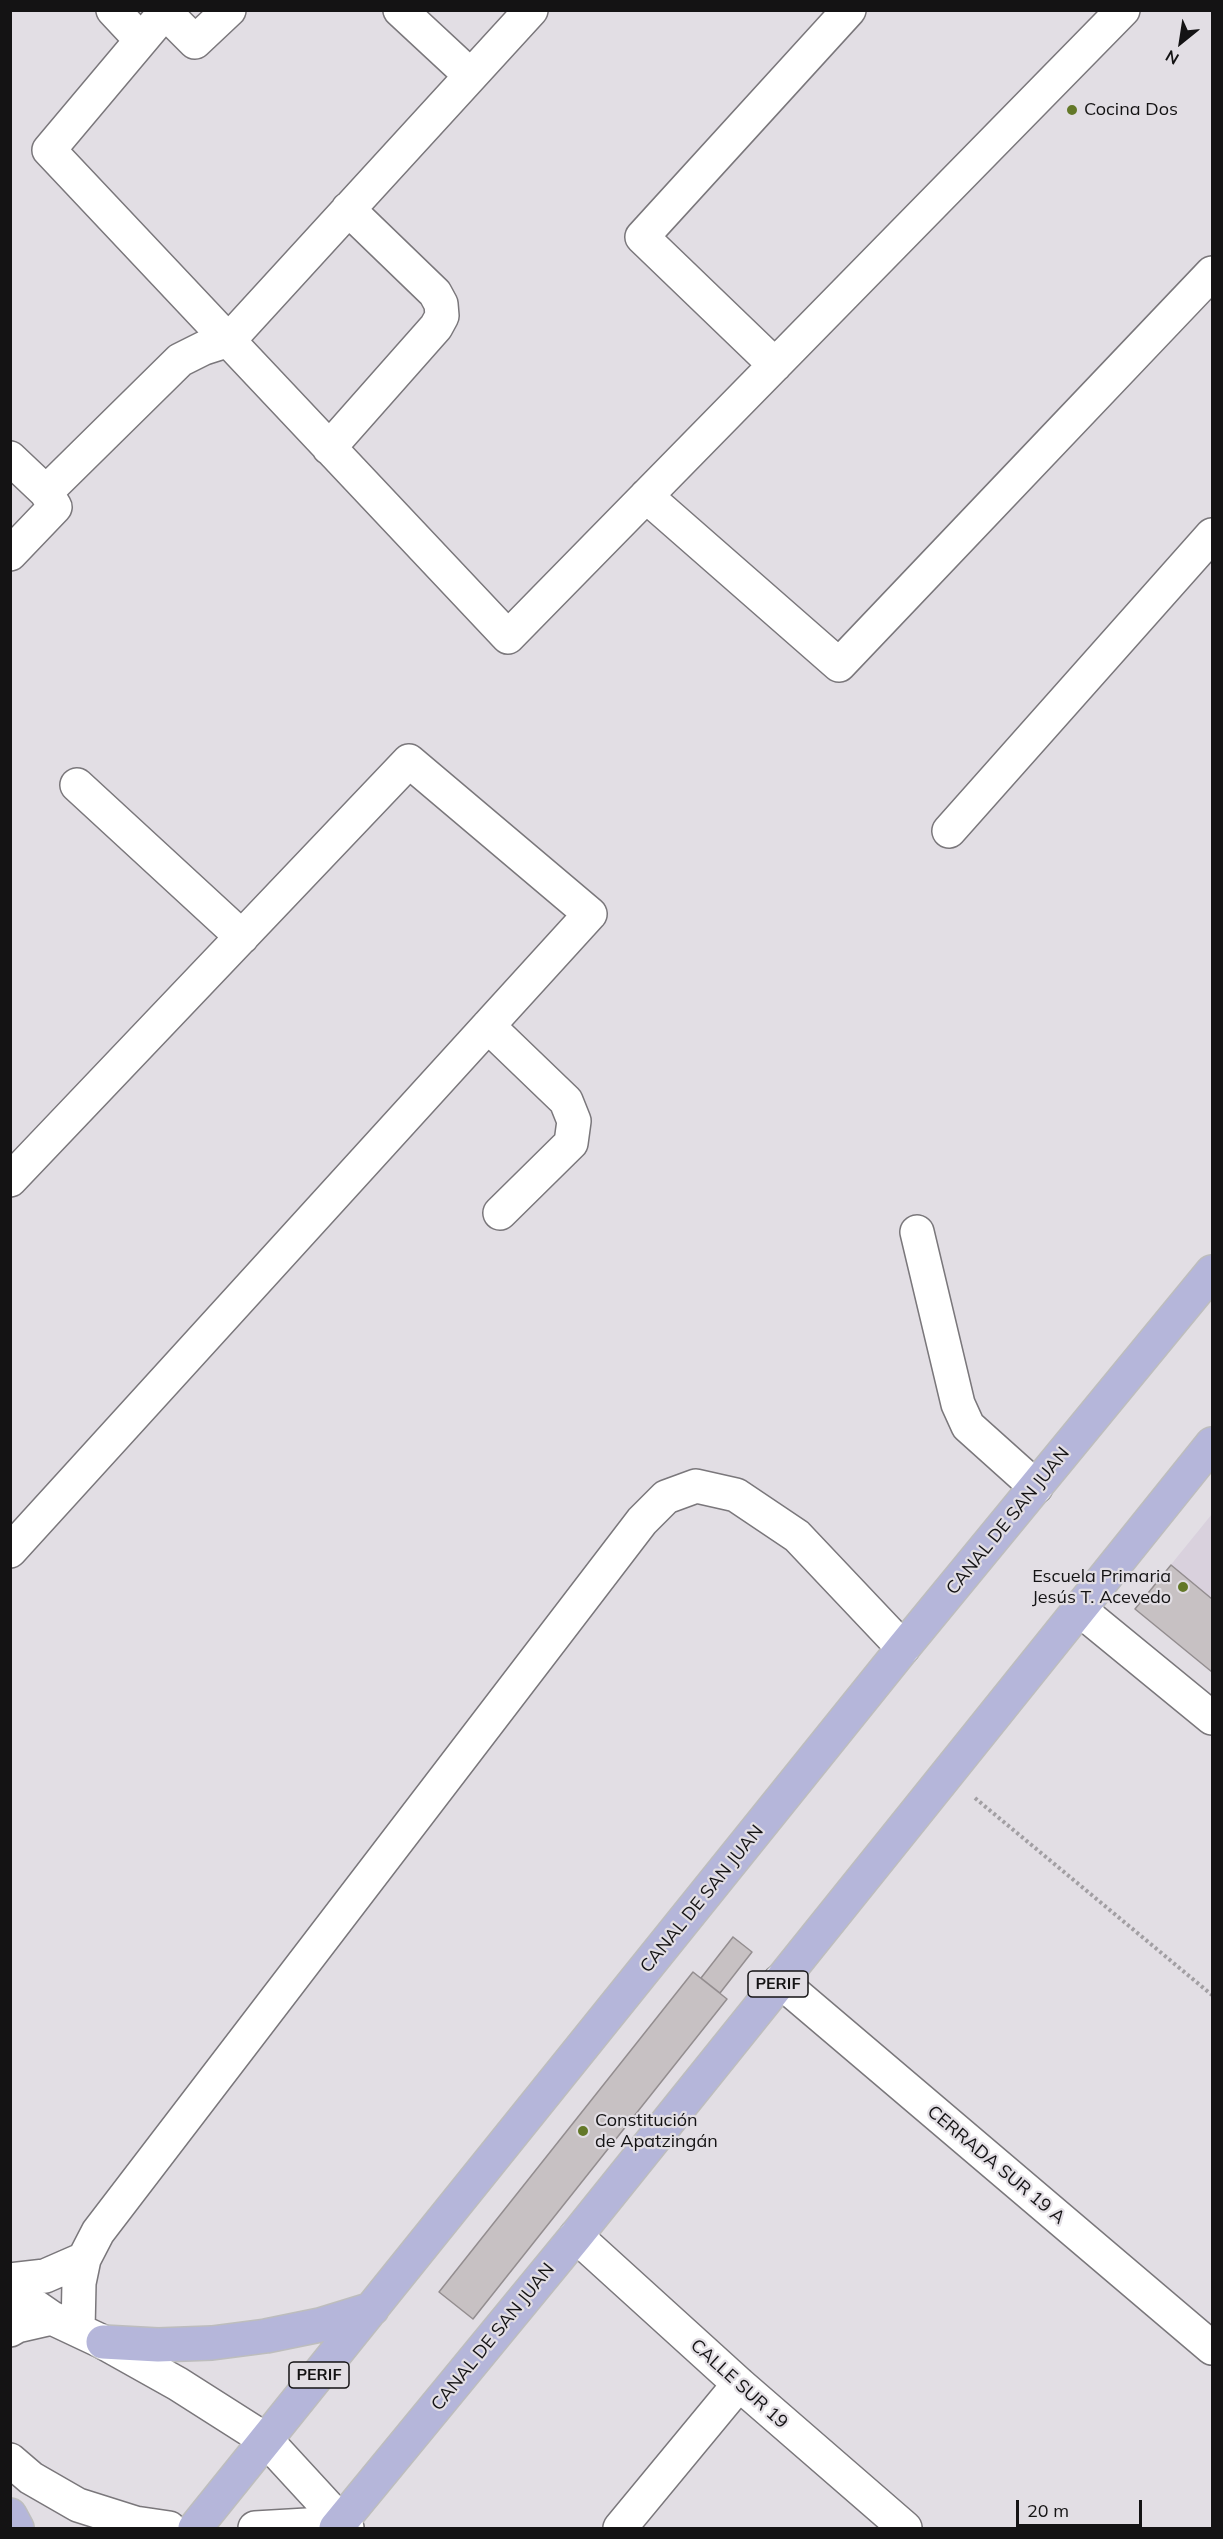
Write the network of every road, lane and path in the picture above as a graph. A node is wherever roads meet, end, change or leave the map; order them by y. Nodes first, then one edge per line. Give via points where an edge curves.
1 (113, 10) edge
2 (229, 10) edge
3 (400, 10) edge
4 (531, 10) edge
5 (849, 10) edge
6 (1118, 12) edge
7 (141, 40) junction
8 (470, 75) junction
9 (348, 209) junction
10 (1212, 273) edge
11 (229, 340) junction
12 (775, 364) junction
13 (329, 448) junction
14 (10, 458) edge
15 (46, 492) junction
16 (645, 496) junction
17 (1212, 535) edge
18 (10, 554) edge
19 (77, 785) dead end
20 (949, 831) dead end
21 (242, 937) junction
22 (488, 1026) junction
23 (10, 1180) edge
24 (500, 1213) dead end
25 (917, 1232) dead end
26 (1212, 1272) edge
27 (1212, 1444) edge
28 (1036, 1487) junction
29 (10, 1551) edge
30 (1079, 1609) junction
31 (903, 1648) junction
32 (1212, 1718) edge
33 (946, 1776) junction
34 (780, 1981) junction
35 (1212, 1995) edge
36 (576, 2236) junction
37 (84, 2259) junction
38 (10, 2280) edge
39 (10, 2289) edge
40 (372, 2309) junction
41 (10, 2330) edge
42 (78, 2330) junction
43 (1212, 2348) edge
44 (738, 2384) junction
45 (266, 2440) junction
46 (10, 2460) edge
47 (10, 2515) edge
48 (342, 2527) edge
49 (902, 2528) edge
50 (17, 2529) edge
51 (169, 2529) edge
52 (195, 2529) edge
53 (255, 2529) edge
54 (620, 2529) edge

1 - 7 street
2 - 7 street via 195,42 165,12
3 - 8 street
4 - 8 street
5 - 12 street via 642,237
6 - 12 street
7 - 11 street via 50,150
8 - 9 street
9 - 11 street
9 - 13 street via 435,293 442,316
10 - 16 street via 839,665
11 - 13 street
11 - 15 street via 180,360
12 - 16 street
13 - 16 street via 508,637
14 - 15 street
15 - 18 street via 55,507
17 - 20 street
19 - 21 street
21 - 22 street via 409,761 590,914
21 - 23 street
22 - 24 street via 566,1101 574,1121 571,1143
22 - 29 street
25 - 28 street via 958,1404 968,1426
26 - 28 main road, CANAL DE SAN JUAN / PERIF
27 - 30 main road, CANAL DE SAN JUAN / PERIF
28 - 31 main road, CANAL DE SAN JUAN / PERIF
30 - 32 street
30 - 33 main road, CANAL DE SAN JUAN / PERIF
31 - 37 street via 796,1536 736,1495 696,1486 666,1497 642,1521 120,2203
31 - 40 main road, CANAL DE SAN JUAN / PERIF
33 - 34 main road, CANAL DE SAN JUAN / PERIF
33 - 35 path
34 - 36 main road, CANAL DE SAN JUAN / PERIF
34 - 43 street, CERRADA SUR 19 A
36 - 44 street, CALLE SUR 19
36 - 48 main road, CANAL DE SAN JUAN / PERIF
37 - 38 street via 45,2276
37 - 42 street
39 - 42 street
40 - 42 main road via 320,2325 212,2343 158,2345
40 - 45 main road, CANAL DE SAN JUAN / PERIF
41 - 42 street via 17,2326
42 - 45 street via 178,2384
44 - 49 street, CALLE SUR 19
44 - 54 street
45 - 48 street
45 - 52 main road, CANAL DE SAN JUAN / PERIF
46 - 51 street via 31,2478 78,2505
47 - 50 main road
48 - 53 street

